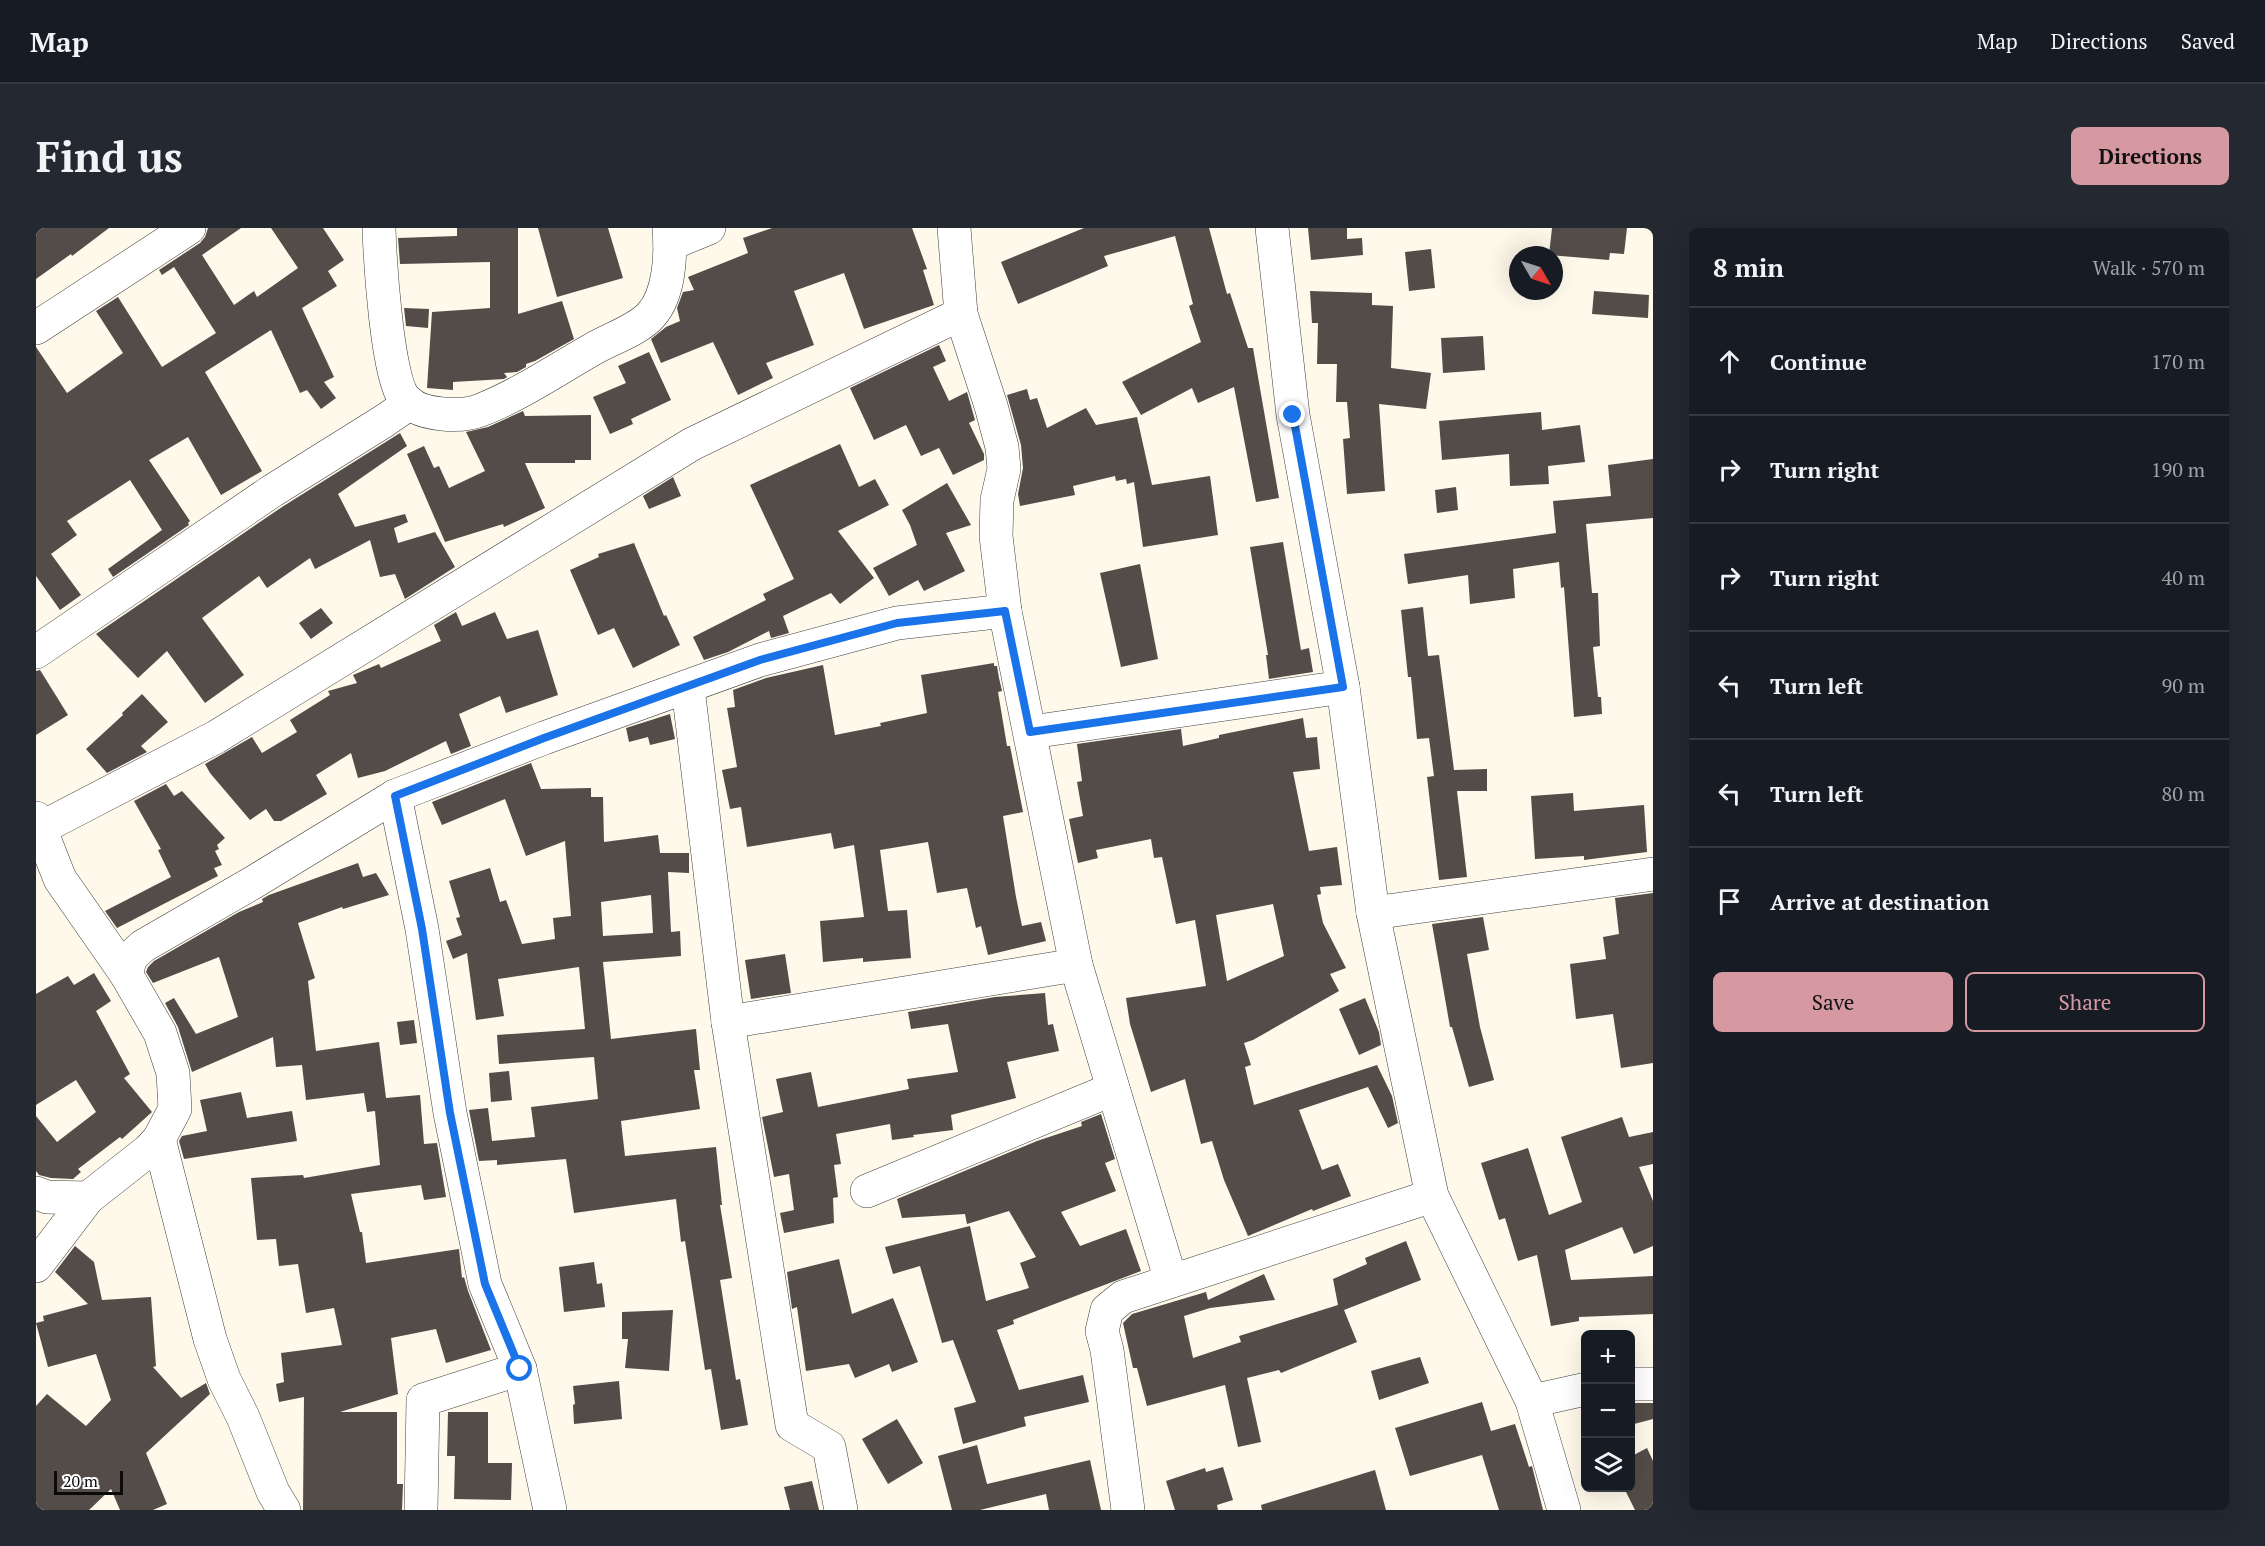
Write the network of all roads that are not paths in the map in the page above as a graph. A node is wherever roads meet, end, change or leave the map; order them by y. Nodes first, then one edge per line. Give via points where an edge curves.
1 (189, 228) edge
2 (380, 228) edge
3 (709, 228) edge
4 (954, 228) edge
5 (1272, 228) edge
6 (670, 236) edge
7 (961, 314) junction
8 (36, 328) edge
9 (410, 403) junction
10 (1005, 611) junction
11 (36, 652) edge
12 (1343, 687) junction
13 (688, 688) junction
14 (1030, 732) junction
15 (395, 796) junction
16 (38, 823) edge
17 (1653, 874) edge
18 (1373, 913) junction
19 (1076, 964) junction
20 (126, 974) junction
21 (728, 1022) junction
22 (1113, 1089) junction
23 (159, 1138) junction
24 (867, 1191) dead end
25 (36, 1193) edge
26 (1432, 1196) junction
27 (88, 1198) junction
28 (36, 1266) edge
29 (1172, 1281) junction
30 (520, 1369) junction
31 (1635, 1384) edge
32 (1653, 1384) edge
33 (1581, 1390) edge
34 (1532, 1401) junction
35 (284, 1510) edge
36 (421, 1510) edge
37 (550, 1510) edge
38 (841, 1510) edge
39 (1128, 1510) edge
40 (1564, 1510) edge

1 - 8 street
2 - 9 street via 393,366 401,393
3 - 6 street
4 - 7 street
5 - 12 street via 1293,415
6 - 9 street via 668,281 652,314 636,327 480,411 436,413
7 - 10 street via 1002,447 1004,469 997,500 996,536
7 - 16 street via 692,444 216,737
9 - 11 street via 272,491
10 - 13 street via 897,623 760,660
10 - 14 street
12 - 14 street
12 - 18 street
13 - 15 street
13 - 21 street
14 - 19 street
15 - 20 street via 143,946 131,957
15 - 30 street via 422,929 450,1113 485,1284
16 - 20 street via 60,879
17 - 18 street
18 - 26 street
19 - 21 street
19 - 22 street
20 - 23 street via 160,1033 173,1073 175,1109
21 - 38 street via 792,1425 829,1447
22 - 24 street
22 - 29 street
23 - 27 street
23 - 35 street via 210,1339 224,1379
25 - 27 street
26 - 29 street
26 - 34 street
27 - 28 street
29 - 39 street via 1123,1297 1107,1310 1103,1321
30 - 36 street via 423,1400
30 - 37 street
31 - 32 street
33 - 34 street
34 - 40 street

